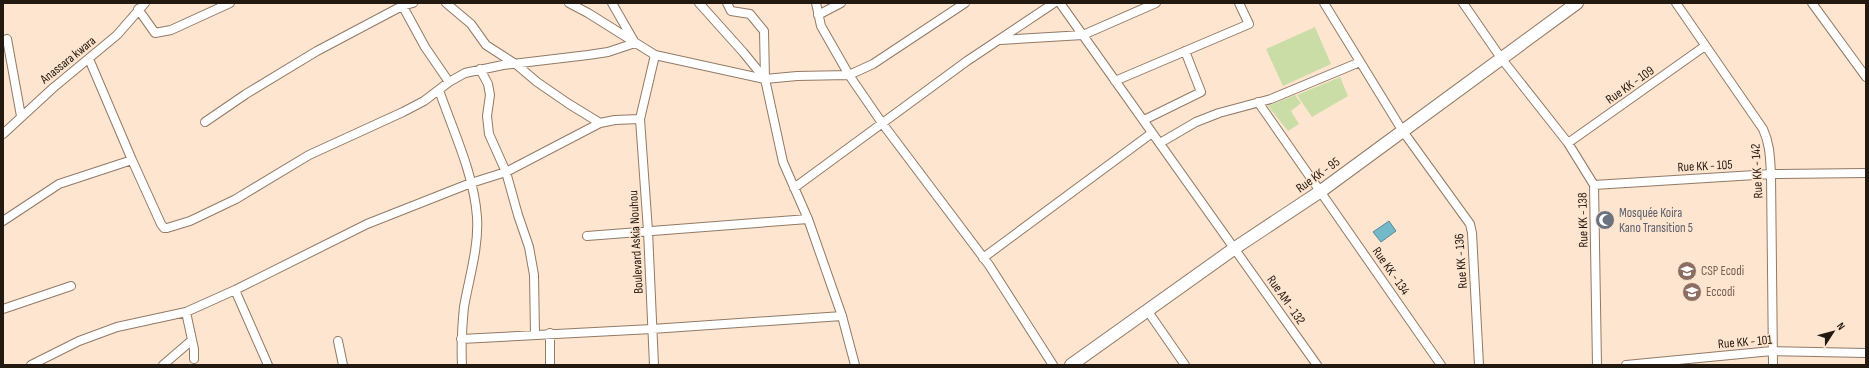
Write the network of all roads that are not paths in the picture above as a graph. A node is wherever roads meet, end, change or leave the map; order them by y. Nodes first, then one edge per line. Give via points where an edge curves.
1 (145, 3) edge
2 (230, 3) edge
3 (414, 3) edge
4 (446, 3) edge
5 (569, 3) edge
6 (612, 3) edge
7 (699, 3) edge
8 (727, 3) edge
9 (816, 3) edge
10 (841, 3) edge
11 (965, 3) edge
12 (1054, 3) edge
13 (1060, 3) edge
14 (1156, 3) edge
15 (1239, 3) edge
16 (1324, 3) edge
17 (1463, 3) edge
18 (1577, 3) edge
19 (1676, 3) edge
20 (1812, 3) edge
21 (401, 4) edge
22 (138, 9) junction
23 (818, 15) junction
24 (1083, 35) junction
25 (7, 39) dead end
26 (999, 40) junction
27 (635, 43) junction
28 (1706, 46) junction
29 (1185, 51) junction
30 (655, 55) junction
31 (1501, 58) junction
32 (89, 59) junction
33 (1360, 62) junction
34 (517, 65) junction
35 (480, 69) junction
36 (1864, 72) edge
37 (849, 75) junction
38 (765, 79) junction
39 (1115, 81) junction
40 (449, 82) junction
41 (439, 90) junction
42 (1258, 102) junction
43 (20, 116) junction
44 (640, 119) junction
45 (1144, 120) junction
46 (205, 122) dead end
47 (600, 123) junction
48 (882, 123) junction
49 (1402, 130) junction
50 (1152, 133) junction
51 (3, 134) edge
52 (1160, 143) junction
53 (1568, 143) junction
54 (132, 160) junction
55 (506, 172) junction
56 (1771, 174) junction
57 (1866, 174) edge
58 (471, 182) junction
59 (1594, 185) junction
60 (794, 188) junction
61 (1321, 191) junction
62 (808, 219) junction
63 (3, 221) edge
64 (648, 231) junction
65 (587, 236) dead end
66 (1235, 248) junction
67 (983, 258) junction
68 (71, 286) dead end
69 (235, 290) junction
70 (3, 309) edge
71 (1147, 310) junction
72 (186, 312) junction
73 (842, 316) junction
74 (652, 329) junction
75 (550, 333) junction
76 (535, 334) junction
77 (461, 338) junction
78 (192, 340) junction
79 (338, 341) dead end
80 (1772, 351) junction
81 (1866, 353) edge
82 (194, 359) dead end
83 (36, 364) edge
84 (163, 365) edge
85 (268, 365) edge
86 (343, 365) edge
87 (462, 365) edge
88 (550, 365) edge
89 (654, 365) edge
90 (855, 365) edge
91 (1053, 365) edge
92 (1071, 365) edge
93 (1185, 365) edge
94 (1317, 365) edge
95 (1441, 365) edge
96 (1479, 365) edge
97 (1597, 365) edge
98 (1626, 365) edge
99 (1773, 365) edge

1 - 22 street, Anassara kwara
2 - 22 street via 171,30 155,33
3 - 21 street
4 - 34 street via 471,24 486,45
5 - 27 street
6 - 27 street
7 - 38 street
8 - 38 street via 731,11 750,14 764,31
9 - 23 street
10 - 23 street
11 - 37 street via 873,64
12 - 26 street
13 - 24 street, Rue AM - 132
14 - 24 street
15 - 29 street via 1249,24
16 - 33 street, Rue KK - 136
17 - 31 street, Rue KK - 138
18 - 31 street, Rue KK - 95
19 - 28 street, Rue KK - 142
20 - 36 street
21 - 40 street via 425,47
21 - 46 street via 317,51
22 - 32 street, Anassara kwara via 117,35
23 - 37 street
24 - 26 street
24 - 39 street, Rue AM - 132
25 - 43 street
26 - 48 street
27 - 30 street
27 - 34 street via 608,52
28 - 53 street, Rue KK - 109
28 - 56 street, Rue KK - 142 via 1763,128 1770,148
29 - 39 street
29 - 45 street via 1201,92
30 - 38 street
30 - 44 street, Boulevard Askia Nouhou
31 - 49 street, Rue KK - 95
31 - 53 street, Rue KK - 138
32 - 43 street, Anassara kwara
32 - 54 street
33 - 42 street via 1290,92
33 - 49 street, Rue KK - 136
34 - 35 street
34 - 47 street via 537,82
35 - 40 street via 465,73
35 - 55 street via 488,84 490,95 487,116 489,134
37 - 38 street
37 - 48 street
38 - 60 street via 783,162
39 - 45 street, Rue AM - 132
40 - 41 street
41 - 54 street via 403,112 309,155 236,199 171,228 164,228 161,224
41 - 58 street
42 - 52 street via 1196,122
42 - 61 street, Rue KK - 134
43 - 51 street, Anassara kwara
44 - 47 street
44 - 64 street, Boulevard Askia Nouhou
45 - 50 street, Rue AM - 132
47 - 55 street
48 - 60 street
48 - 67 street
49 - 61 street, Rue KK - 95
49 - 96 street, Rue KK - 136 via 1470,224
50 - 52 street, Rue AM - 132
50 - 67 street
52 - 66 street, Rue AM - 132
53 - 59 street, Rue KK - 138
54 - 63 street via 59,184
55 - 58 street
55 - 76 street via 529,247 534,275
56 - 57 street, Rue KK - 105
56 - 59 street, Rue KK - 105
56 - 80 street, Rue KK - 142
58 - 69 street via 368,224
58 - 77 street via 477,227
59 - 97 street, Rue KK - 138
60 - 62 street
61 - 66 street, Rue KK - 95
61 - 95 street, Rue KK - 134
62 - 64 street
62 - 73 street
64 - 65 street
64 - 74 street, Boulevard Askia Nouhou
66 - 71 street, Rue KK - 95
66 - 94 street, Rue AM - 132
67 - 91 street
68 - 70 street
69 - 72 street
69 - 85 street
71 - 92 street, Rue KK - 95
71 - 93 street
72 - 78 street
72 - 83 street via 117,327 79,341
73 - 74 street
73 - 90 street
74 - 75 street
74 - 89 street, Boulevard Askia Nouhou
75 - 76 street
75 - 88 street
76 - 77 street
77 - 87 street
78 - 82 street
78 - 84 street
79 - 86 street
80 - 81 street, Rue KK - 101
80 - 98 street, Rue KK - 101
80 - 99 street, Rue KK - 142

